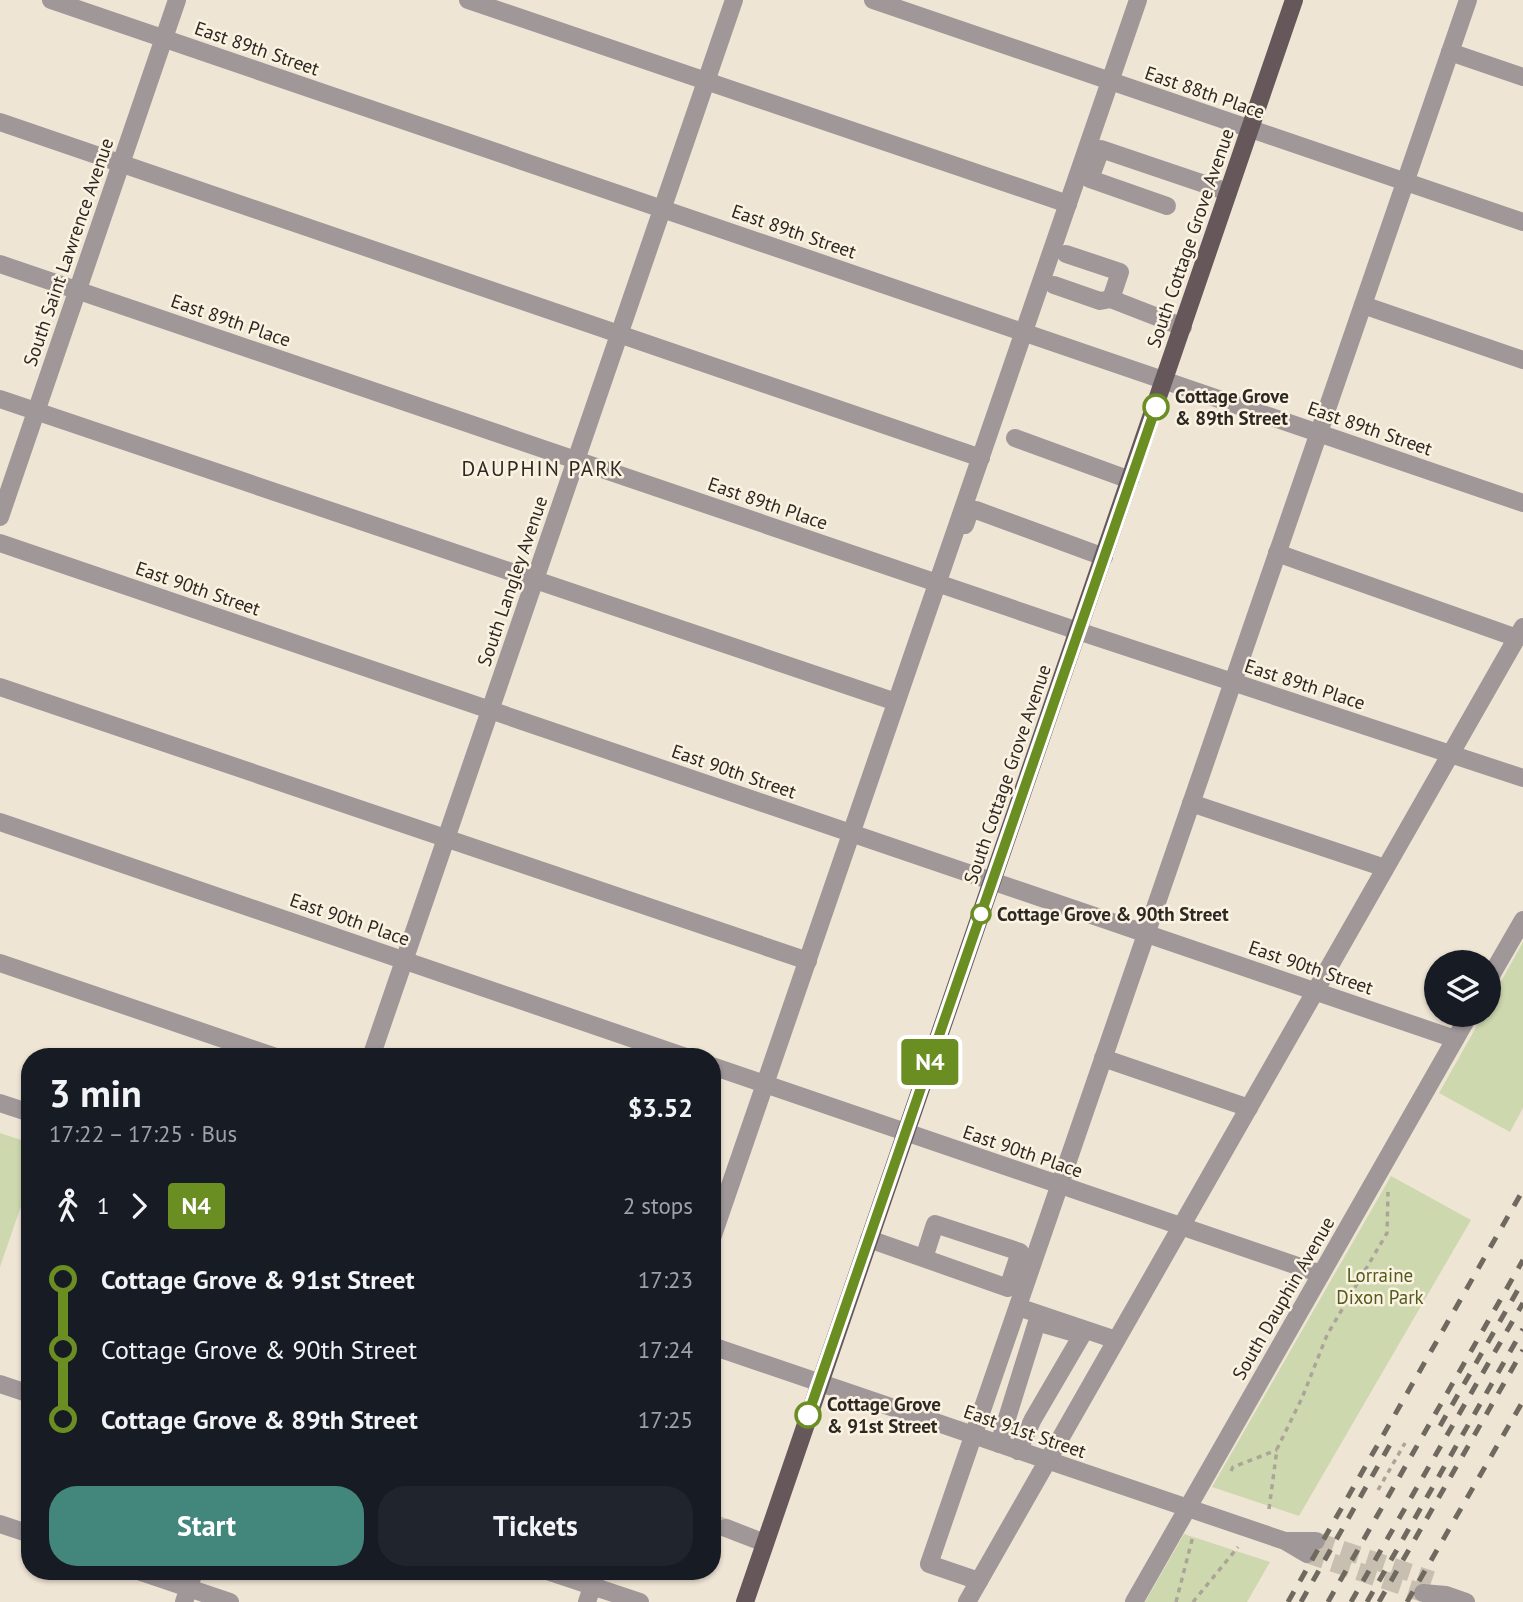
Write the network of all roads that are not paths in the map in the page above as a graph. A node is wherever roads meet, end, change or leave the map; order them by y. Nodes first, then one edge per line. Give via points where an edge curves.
1 (51, 0) edge
2 (177, 0) edge
3 (468, 0) edge
4 (734, 0) edge
5 (873, 0) edge
6 (1138, 0) edge
7 (1294, 0) edge
8 (1468, 0) edge
9 (163, 38) junction
10 (1450, 52) junction
11 (1523, 77) edge
12 (706, 81) junction
13 (1110, 82) junction
14 (0, 122) edge
15 (1249, 129) junction
16 (121, 163) junction
17 (1405, 182) junction
18 (1228, 192) junction
19 (1068, 204) junction
20 (1167, 205) dead end
21 (663, 209) junction
22 (1523, 222) edge
23 (1066, 254) dead end
24 (0, 264) edge
25 (1054, 285) dead end
26 (78, 290) junction
27 (1111, 299) junction
28 (1363, 305) junction
29 (1183, 327) junction
30 (1024, 332) junction
31 (620, 333) junction
32 (1523, 360) edge
33 (1165, 380) junction
34 (0, 399) edge
35 (36, 411) junction
36 (1319, 433) junction
37 (1016, 438) dead end
38 (981, 458) junction
39 (576, 459) junction
40 (1130, 480) junction
41 (1523, 503) edge
42 (0, 517) edge
43 (0, 543) edge
44 (949, 549) junction
45 (1277, 553) junction
46 (1104, 556) junction
47 (534, 581) junction
48 (938, 583) junction
49 (1078, 631) junction
50 (1520, 632) edge
51 (1233, 682) junction
52 (0, 687) edge
53 (897, 702) junction
54 (490, 710) junction
55 (1451, 754) junction
56 (1523, 778) edge
57 (1191, 803) junction
58 (0, 822) edge
59 (852, 833) junction
60 (446, 838) junction
61 (1385, 869) junction
62 (992, 881) junction
63 (1523, 920) edge
64 (1146, 933) junction
65 (1501, 958) edge
66 (404, 959) junction
67 (808, 961) junction
68 (0, 963) edge
69 (1315, 991) junction
70 (1462, 1027) edge
71 (1455, 1039) junction
72 (250, 1048) edge
73 (374, 1048) edge
74 (660, 1048) edge
75 (1103, 1058) junction
76 (721, 1069) edge
77 (765, 1084) junction
78 (0, 1103) edge
79 (1249, 1108) junction
80 (21, 1110) edge
81 (906, 1133) junction
82 (1060, 1185) junction
83 (721, 1198) edge
84 (1181, 1226) junction
85 (869, 1239) junction
86 (924, 1258) junction
87 (1321, 1274) junction
88 (1018, 1307) junction
89 (1116, 1340) junction
90 (721, 1349) edge
91 (819, 1383) junction
92 (0, 1384) edge
93 (21, 1391) edge
94 (974, 1435) junction
95 (999, 1444) junction
96 (1018, 1451) junction
97 (1048, 1460) junction
98 (1187, 1508) junction
99 (0, 1524) edge
100 (726, 1528) tunnel mouth
101 (21, 1531) edge
102 (765, 1543) junction
103 (1312, 1547) tunnel mouth
104 (167, 1580) edge
105 (574, 1580) edge
106 (979, 1581) junction
107 (592, 1586) edge
108 (189, 1587) edge
109 (1428, 1587) tunnel mouth
110 (1443, 1598) edge
111 (230, 1602) edge
112 (640, 1602) edge
113 (745, 1602) edge
114 (967, 1602) edge
115 (1133, 1602) edge
116 (1466, 1602) edge

1 - 9 street, East 89th Street
2 - 9 street, South Saint Lawrence Avenue
3 - 12 street
4 - 12 street, South Langley Avenue
5 - 13 street, East 88th Place
6 - 13 street
7 - 15 main road, South Cottage Grove Avenue
8 - 10 street
9 - 16 street, South Saint Lawrence Avenue
9 - 21 street, East 89th Street
10 - 11 street
10 - 17 street
12 - 19 street
12 - 21 street, South Langley Avenue
13 - 15 street, East 88th Place
13 - 19 street
14 - 16 street
15 - 17 street, East 88th Place
15 - 18 main road, South Cottage Grove Avenue
16 - 26 street, South Saint Lawrence Avenue
16 - 31 street
17 - 22 street, East 88th Place
17 - 28 street
18 - 20 street via 1101,149 1090,179
18 - 29 main road, South Cottage Grove Avenue
19 - 30 street
21 - 30 street, East 89th Street
21 - 31 street, South Langley Avenue
23 - 27 street via 1120,272
24 - 26 street, East 89th Place
25 - 27 street via 1100,301
26 - 35 street, South Saint Lawrence Avenue
26 - 39 street, East 89th Place
27 - 29 street
28 - 32 street
28 - 36 street
29 - 33 main road, South Cottage Grove Avenue
30 - 33 street, East 89th Street
30 - 38 street
31 - 38 street
31 - 39 street, South Langley Avenue
33 - 36 street, East 89th Street
33 - 40 main road, South Cottage Grove Avenue
34 - 35 street
35 - 42 street, South Saint Lawrence Avenue
35 - 47 street
36 - 41 street, East 89th Street
36 - 45 street
37 - 40 street
38 - 44 street
39 - 47 street, South Langley Avenue
39 - 48 street, East 89th Place
40 - 46 main road, South Cottage Grove Avenue
43 - 54 street, East 90th Street
44 - 46 street via 958,547 970,511 976,510
44 - 48 street
45 - 50 street
45 - 51 street
46 - 49 main road, South Cottage Grove Avenue
47 - 53 street
47 - 54 street, South Langley Avenue
48 - 49 street, East 89th Place
48 - 53 street
49 - 51 street, East 89th Place
49 - 62 main road, South Cottage Grove Avenue
50 - 55 street
51 - 55 street, East 89th Place
51 - 57 street
52 - 60 street
53 - 59 street
54 - 59 street, East 90th Street
54 - 60 street, South Langley Avenue
55 - 56 street, East 89th Place
55 - 61 street
57 - 61 street
57 - 64 street
58 - 66 street, East 90th Place
59 - 62 street, East 90th Street
59 - 67 street
60 - 66 street, South Langley Avenue
60 - 67 street
61 - 69 street
62 - 64 street, East 90th Street
62 - 81 main road, South Cottage Grove Avenue
63 - 65 street
64 - 69 street, East 90th Street
64 - 75 street
66 - 73 street, South Langley Avenue
66 - 74 street, East 90th Place
67 - 77 street
68 - 72 street
69 - 71 street, East 90th Street
69 - 79 street
70 - 71 street, South Dauphin Avenue
71 - 87 street, South Dauphin Avenue
75 - 79 street
75 - 82 street
76 - 77 street, East 90th Place
77 - 81 street, East 90th Place
77 - 83 street
78 - 80 street
79 - 84 street
81 - 82 street, East 90th Place
81 - 85 main road, South Cottage Grove Avenue
82 - 84 street, East 90th Place
82 - 88 street
84 - 87 street, East 90th Place
84 - 89 street
85 - 86 street
85 - 91 main road, South Cottage Grove Avenue
86 - 86 street via 1008,1288 1020,1252 935,1224
87 - 98 street, South Dauphin Avenue
88 - 89 street
88 - 94 street
89 - 97 street
90 - 91 street, East 91st Street
91 - 94 street, East 91st Street
91 - 102 main road, South Cottage Grove Avenue
92 - 93 street
94 - 95 street, East 91st Street
94 - 106 street via 929,1564
95 - 96 street, East 91st Street
95 - 96 street via 1037,1322 1082,1335
96 - 97 street, East 91st Street
97 - 98 street, East 91st Street
97 - 106 street
98 - 103 street, East 91st Street
98 - 115 street, South Dauphin Avenue
99 - 101 street
100 - 102 street
102 - 113 main road, South Cottage Grove Avenue
104 - 108 street
105 - 107 street
106 - 114 street
107 - 112 street
108 - 111 street
109 - 110 street
110 - 116 street

